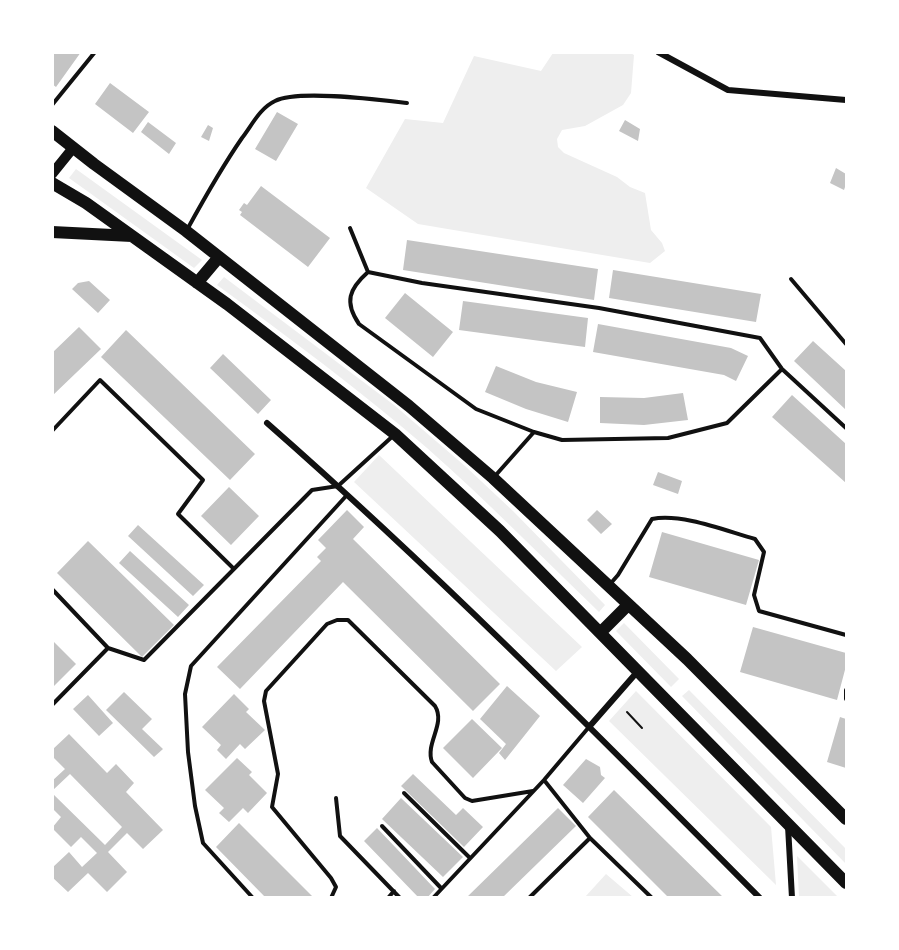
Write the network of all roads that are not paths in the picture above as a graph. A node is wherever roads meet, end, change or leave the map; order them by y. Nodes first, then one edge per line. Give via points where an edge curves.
1 (95, 52) edge
2 (658, 52) edge
3 (846, 99) edge
4 (407, 103) dead end
5 (52, 105) edge
6 (52, 131) edge
7 (73, 148) junction
8 (52, 174) edge
9 (52, 183) edge
10 (350, 228) dead end
11 (186, 231) junction
12 (52, 232) edge
13 (133, 236) junction
14 (219, 257) junction
15 (368, 272) junction
16 (791, 279) dead end
17 (197, 283) junction
18 (846, 344) edge
19 (782, 369) junction
20 (267, 423) dead end
21 (846, 428) edge
22 (52, 431) edge
23 (534, 432) junction
24 (395, 434) junction
25 (493, 478) junction
26 (338, 486) junction
27 (348, 494) junction
28 (233, 568) junction
29 (608, 586) junction
30 (52, 589) edge
31 (628, 605) junction
32 (601, 632) junction
33 (846, 635) edge
34 (108, 648) junction
35 (639, 671) junction
36 (846, 690) edge
37 (846, 699) edge
38 (52, 705) edge
39 (589, 727) junction
40 (544, 780) junction
41 (533, 791) junction
42 (404, 793) dead end
43 (336, 798) dead end
44 (846, 819) edge
45 (788, 824) junction
46 (382, 826) dead end
47 (590, 838) junction
48 (470, 858) junction
49 (846, 883) edge
50 (441, 888) junction
51 (394, 891) junction
52 (253, 897) edge
53 (331, 897) edge
54 (388, 897) edge
55 (400, 897) edge
56 (433, 897) edge
57 (529, 897) edge
58 (652, 897) edge
59 (760, 897) edge
60 (792, 897) edge

1 - 5 lane
2 - 3 street via 728,90
4 - 11 lane via 300,96 277,100 261,112 216,176
6 - 7 main road
7 - 8 main road
7 - 11 main road
9 - 13 main road
10 - 15 lane
11 - 14 main road
12 - 13 main road
13 - 17 main road
14 - 17 main road
14 - 25 main road via 409,406
15 - 19 lane via 760,338
15 - 23 lane via 351,290 349,302 359,324 476,409
16 - 18 lane
17 - 24 main road
19 - 21 lane
19 - 23 lane via 727,423 668,438 562,440
20 - 26 street
22 - 28 lane via 100,380 203,480 178,514
23 - 25 lane
24 - 26 lane
24 - 32 main road
25 - 29 main road
26 - 27 street
26 - 28 lane via 312,490
27 - 39 street
27 - 52 lane via 191,666 185,694 188,752 203,843
28 - 34 lane via 144,660
29 - 31 main road
29 - 33 lane via 652,519 692,522 756,539 764,552 754,596 759,611
30 - 34 lane
31 - 32 main road
31 - 44 main road
32 - 35 main road
34 - 38 lane
35 - 39 street
35 - 45 main road
36 - 37 lane
39 - 40 lane
39 - 59 street
40 - 41 lane
40 - 47 lane
41 - 48 lane
41 - 53 lane via 472,801 465,798 432,762 439,713 435,705 348,620 327,624 266,691 264,701 278,774 272,807 331,878 336,887
42 - 48 lane
43 - 51 lane via 340,836
45 - 49 main road
45 - 60 street
46 - 50 lane
47 - 57 lane
47 - 58 lane
48 - 50 lane
50 - 56 lane
51 - 54 lane
51 - 55 lane

